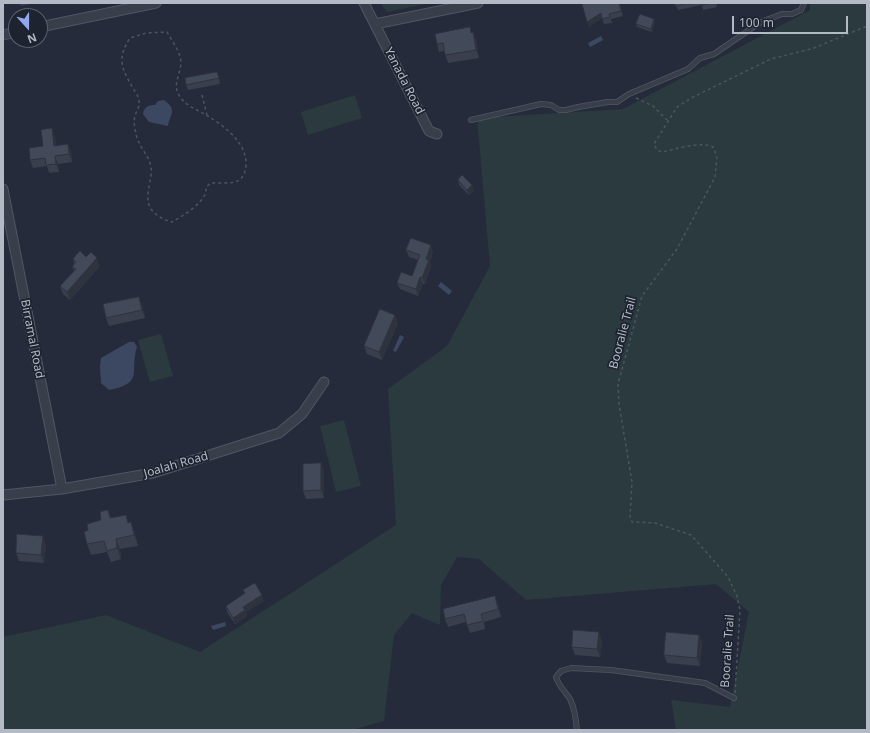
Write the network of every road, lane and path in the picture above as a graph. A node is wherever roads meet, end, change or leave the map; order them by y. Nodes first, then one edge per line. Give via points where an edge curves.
1 (156, 3) edge
2 (364, 3) edge
3 (478, 3) edge
4 (804, 3) edge
5 (375, 24) junction
6 (48, 25) edge
7 (867, 26) edge
8 (629, 94) junction
9 (202, 95) dead end
10 (207, 115) junction
11 (471, 120) dead end
12 (668, 121) junction
13 (437, 134) dead end
14 (3, 189) edge
15 (324, 382) dead end
16 (62, 489) junction
17 (3, 495) edge
18 (734, 698) joint
19 (576, 730) edge

1 - 6 street
2 - 5 street, Yanada Road
3 - 5 street
4 - 8 lane via 801,10 792,14 782,14 761,22 714,54 700,58 688,69
5 - 13 street, Yanada Road via 429,132
7 - 12 path, Booralie Trail via 814,48 771,59 693,96 677,107
8 - 11 lane via 617,102 578,106 566,110 541,104
8 - 12 path via 653,106
9 - 10 path
10 - 10 path via 239,142 245,152 245,172 234,183 211,183 206,187 205,196 186,213 172,222 165,220 151,209 149,202 151,167 136,136 134,122 140,103 122,65 122,50 130,38 146,33 166,32 180,56 176,85 178,94 184,102
12 - 18 path, Booralie Trail via 654,144 657,150 662,152 708,144 714,147 717,157 715,177 677,249 642,296 618,384 632,482 630,517 632,522 655,523 691,535 728,577 740,610
14 - 16 street, Birramal Road
15 - 16 street, Joalah Road via 302,414 279,433 153,473
16 - 17 street, Joalah Road
18 - 19 lane via 705,683 611,670 571,668 560,671 556,677 558,685 569,697 575,712

